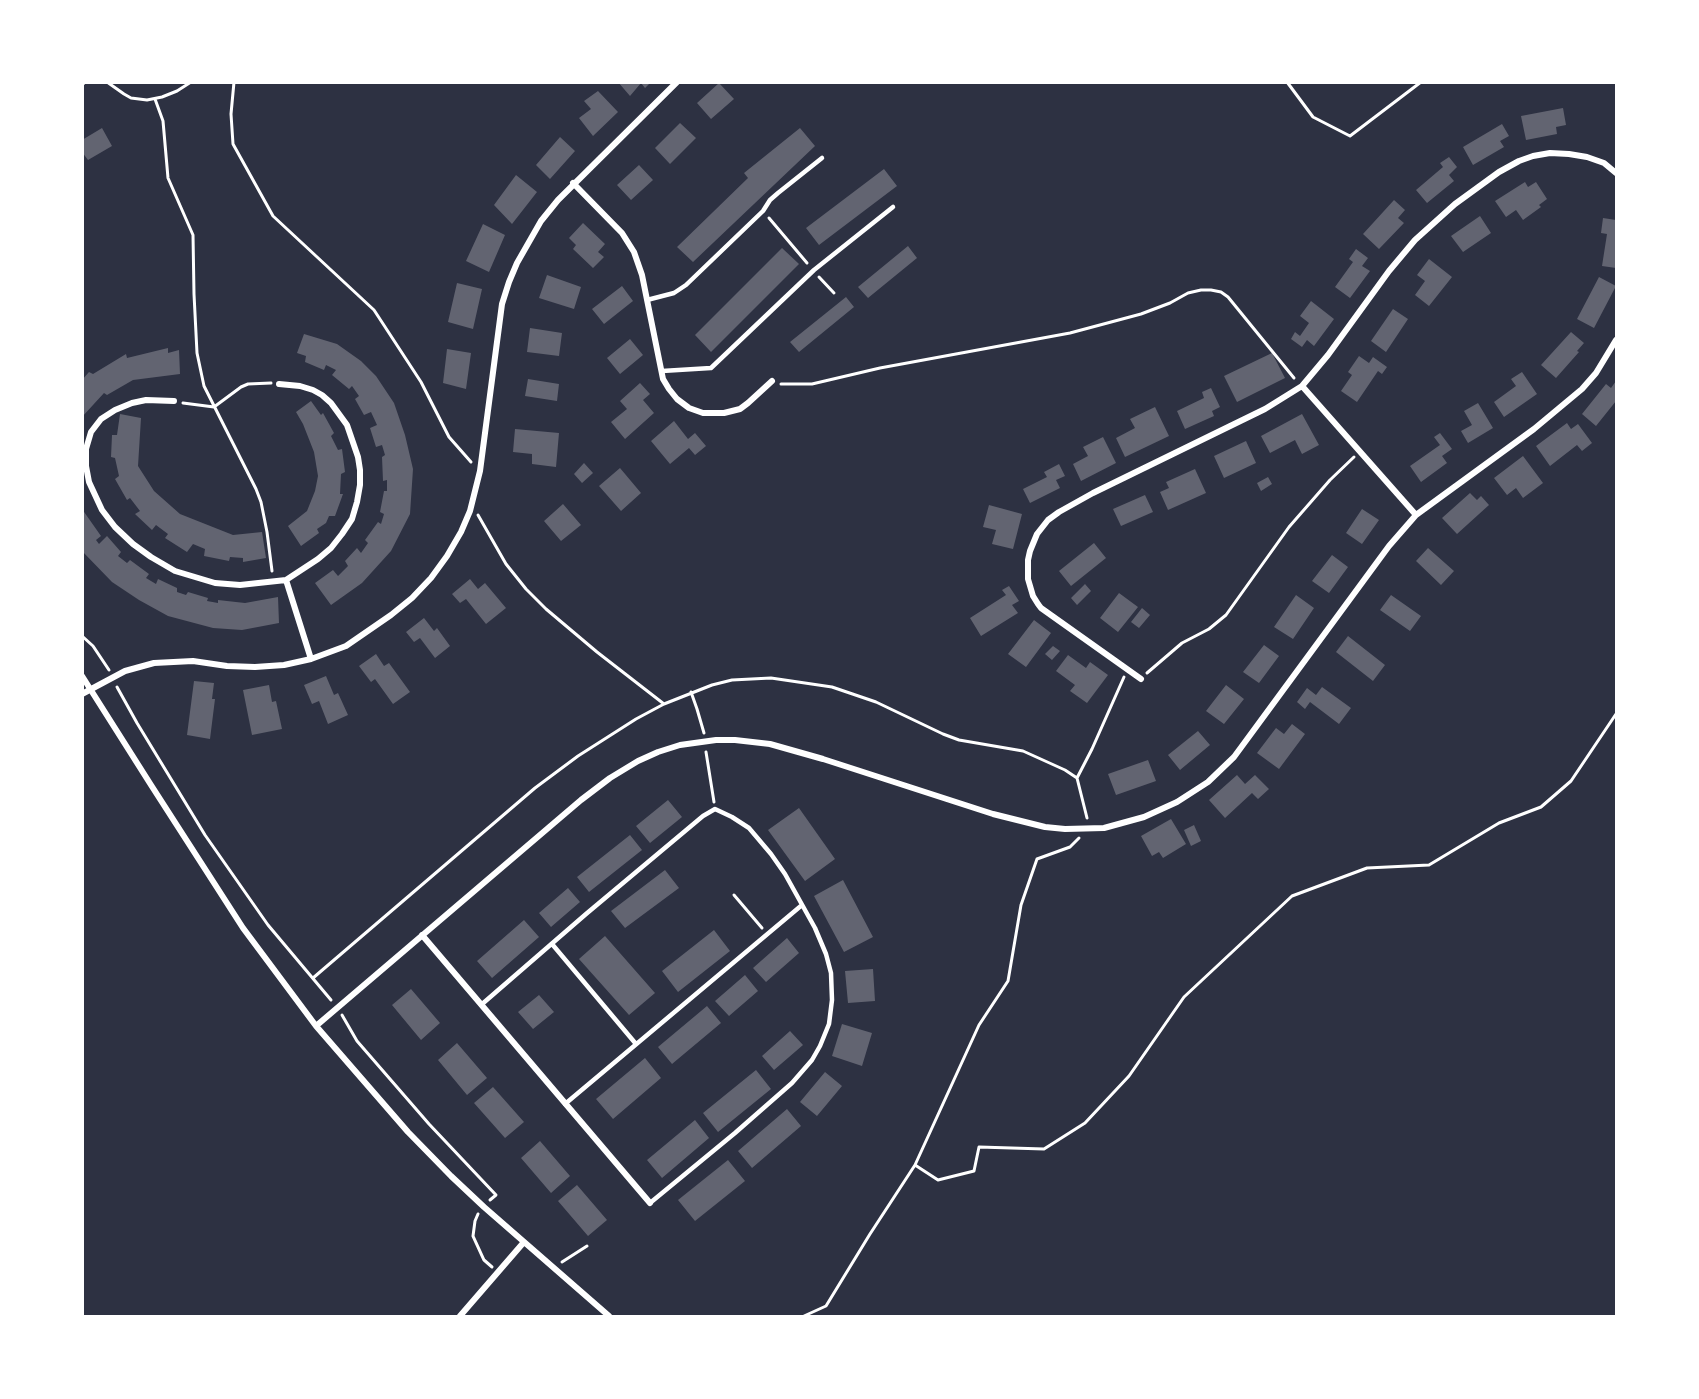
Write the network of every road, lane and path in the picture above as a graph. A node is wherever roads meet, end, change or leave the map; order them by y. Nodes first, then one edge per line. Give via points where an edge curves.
1 (107, 82) edge
2 (191, 82) edge
3 (234, 82) edge
4 (677, 82) edge
5 (1287, 82) edge
6 (1421, 82) edge
7 (155, 99) junction
8 (822, 158) dead end
9 (1617, 173) edge
10 (573, 183) junction
11 (893, 207) dead end
12 (771, 220) dead end
13 (801, 256) dead end
14 (814, 270) junction
15 (834, 293) dead end
16 (647, 300) junction
17 (1617, 340) edge
18 (662, 371) junction
19 (772, 381) joint
20 (279, 384) joint
21 (1302, 386) junction
22 (174, 401) joint
23 (214, 407) junction
24 (1360, 452) junction
25 (480, 471) junction
26 (470, 511) junction
27 (1416, 516) junction
28 (286, 580) junction
29 (273, 582) junction
30 (82, 636) edge
31 (311, 659) junction
32 (1128, 670) junction
33 (82, 676) edge
34 (113, 677) junction
35 (1141, 679) joint
36 (90, 688) junction
37 (82, 694) edge
38 (664, 704) junction
39 (1617, 714) edge
40 (1077, 778) junction
41 (1088, 829) junction
42 (734, 895) dead end
43 (802, 905) junction
44 (767, 934) junction
45 (422, 935) junction
46 (552, 944) junction
47 (313, 978) junction
48 (481, 1005) junction
49 (338, 1008) junction
50 (316, 1026) junction
51 (636, 1044) junction
52 (565, 1104) junction
53 (915, 1166) junction
54 (650, 1203) joint
55 (524, 1242) junction
56 (587, 1246) dead end
57 (553, 1268) junction
58 (460, 1317) edge
59 (609, 1317) edge
60 (804, 1317) edge

1 - 7 path via 131,98
2 - 7 path
3 - 25 path via 233,144 273,216 374,310 421,382 449,437
4 - 10 street
5 - 6 path via 1314,117 1350,136
7 - 23 path via 163,121 168,178 194,236 197,353 204,386
8 - 16 lane via 770,200 686,285 674,293
9 - 21 street via 1587,157 1550,153 1519,161 1477,188 1431,225 1400,257
10 - 16 street via 629,242 639,264
10 - 25 street via 541,221 509,282 502,304
11 - 14 lane
12 - 13 path
14 - 15 path
14 - 18 lane via 711,368
16 - 18 street
17 - 27 street via 1582,389
18 - 19 street via 669,389 683,404 714,414 740,408
19 - 21 path via 812,384 1070,333 1141,314 1188,293 1211,290 1228,297
20 - 23 path via 248,384
20 - 28 street via 313,390 331,403 347,425 360,470 357,502 342,534 318,559
21 - 24 street
21 - 32 street via 1265,409 1093,493 1048,520 1037,534 1027,569 1030,587 1041,608
22 - 23 path
22 - 29 street via 132,403 101,420 91,432 86,466 102,510 133,544 175,571 215,584
23 - 29 path via 261,502
24 - 27 street
24 - 35 path via 1289,527 1226,615 1182,643
25 - 26 street
26 - 31 street via 447,556 412,598 346,646
26 - 38 path via 477,514 516,577 546,609
27 - 41 street via 1389,546 1246,743 1221,770 1193,793 1161,810 1127,823
28 - 29 street
28 - 31 street
30 - 34 path
31 - 34 street via 255,668 168,662 140,666
32 - 35 street
32 - 40 path
33 - 36 street
34 - 36 street
34 - 47 path via 206,835 268,925
36 - 37 street
36 - 50 street via 243,928
38 - 40 path via 732,680 771,678 832,687 876,702 959,740 1023,751
38 - 47 path via 610,734 536,788
39 - 53 path via 1571,780 1541,807 1499,823 1429,865 1367,868 1292,896 1184,997 1129,1076 1085,1123 1044,1149 979,1147 974,1171 938,1180
40 - 41 path
41 - 45 street via 1021,822 770,744 705,741 658,752 610,778
41 - 53 path via 1070,847 1037,859 1021,905 1008,981 979,1025
42 - 44 path
43 - 44 lane
43 - 46 lane via 785,874 749,828 715,809
43 - 54 lane via 831,973 829,1024 820,1046 792,1083
44 - 51 lane
45 - 48 street
45 - 49 street
46 - 48 lane
46 - 51 lane
47 - 49 path
48 - 52 street
49 - 50 street
50 - 55 street via 408,1132
51 - 52 lane
52 - 54 street
53 - 60 path via 826,1306
55 - 57 street
55 - 58 street
56 - 57 path
57 - 59 street

